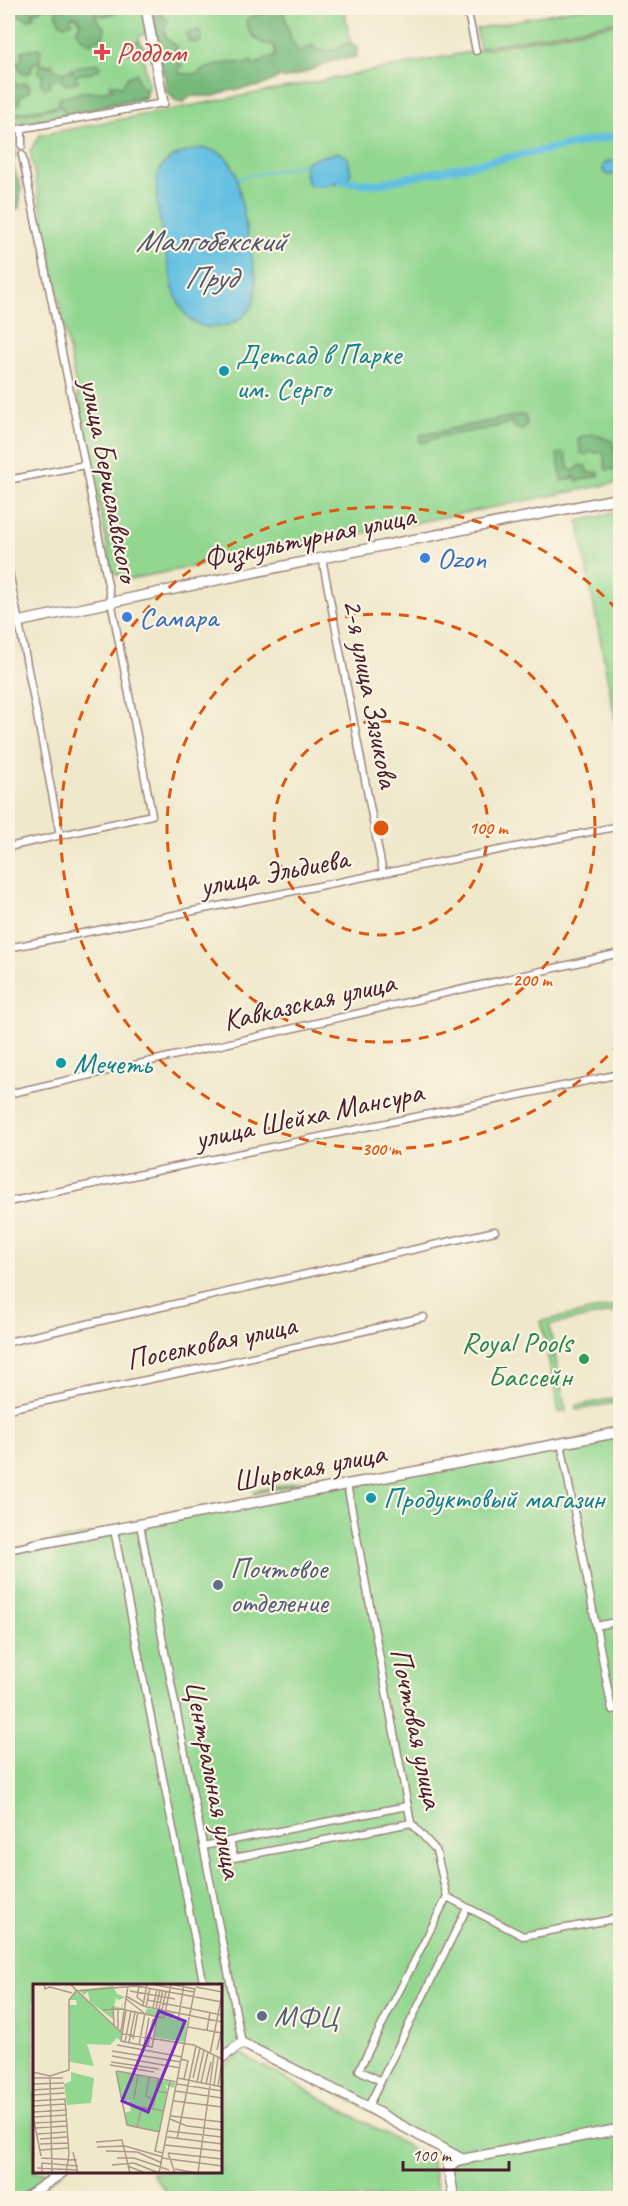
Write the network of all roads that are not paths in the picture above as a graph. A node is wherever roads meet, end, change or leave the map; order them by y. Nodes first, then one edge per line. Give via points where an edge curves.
1 (146, 8) edge
2 (467, 8) edge
3 (476, 51) dead end
4 (163, 103) joint
5 (22, 128) junction
6 (8, 131) edge
7 (22, 146) dead end
8 (22, 154) dead end
9 (85, 465) junction
10 (8, 480) edge
11 (621, 498) edge
12 (322, 558) junction
13 (8, 566) edge
14 (111, 602) junction
15 (18, 622) junction
16 (8, 624) edge
17 (621, 826) edge
18 (60, 835) junction
19 (8, 847) edge
20 (383, 873) junction
21 (8, 948) edge
22 (621, 953) edge
23 (621, 1074) edge
24 (8, 1094) edge
25 (8, 1202) edge
26 (495, 1231) dead end
27 (424, 1317) dead end
28 (8, 1342) edge
29 (8, 1409) edge
30 (621, 1431) edge
31 (561, 1443) junction
32 (347, 1485) junction
33 (140, 1525) junction
34 (114, 1530) junction
35 (32, 1545) joint
36 (8, 1550) edge
37 (621, 1621) edge
38 (596, 1626) junction
39 (621, 1708) edge
40 (407, 1806) junction
41 (411, 1823) junction
42 (230, 1841) junction
43 (203, 1846) junction
44 (447, 1897) junction
45 (467, 1908) junction
46 (621, 1918) edge
47 (204, 1984) edge
48 (242, 2043) junction
49 (222, 2058) edge
50 (381, 2081) junction
51 (368, 2107) junction
52 (621, 2129) edge
53 (445, 2150) junction
54 (462, 2160) junction
55 (448, 2167) junction
56 (62, 2173) edge
57 (25, 2199) edge
58 (454, 2199) edge

1 - 4 street
2 - 3 street
4 - 5 street
5 - 6 street
5 - 7 street
8 - 9 street, улица Бериславского
9 - 10 street
9 - 14 street, улица Бериславского
11 - 12 street, Физкультурная улица
12 - 14 street, Физкультурная улица
12 - 20 street, 2-я улица Зязикова
13 - 15 street
14 - 15 street, Физкультурная улица
14 - 18 street, улица Бериславского via 152,815
15 - 16 street, Физкультурная улица
15 - 18 street
17 - 20 street, улица Эльдиева
18 - 19 street
20 - 21 street, улица Эльдиева
22 - 24 street, Кавказская улица
23 - 25 street, улица Шейха Мансура
26 - 28 street
27 - 29 street, Поселковая улица
30 - 31 street, Широкая улица
31 - 32 street, Широкая улица
31 - 38 street
32 - 33 street, Широкая улица
32 - 40 street, Почтовая улица
33 - 34 street, Широкая улица
33 - 43 street, Центральная улица
34 - 35 street, Широкая улица
34 - 47 street, Центральная улица
35 - 36 street, Широкая улица
37 - 38 street
38 - 39 street via 612,1710
40 - 41 street, Почтовая улица
40 - 42 street
41 - 42 street via 234,1858
41 - 44 street, Почтовая улица via 436,1850
42 - 43 street
43 - 48 street, Центральная улица
44 - 45 street
44 - 50 street via 359,2070
45 - 46 street via 524,1936
45 - 50 street
48 - 49 street
48 - 51 street
50 - 51 street
51 - 53 street
52 - 54 street
53 - 54 street
53 - 55 street
54 - 55 street
55 - 58 street
56 - 57 street

